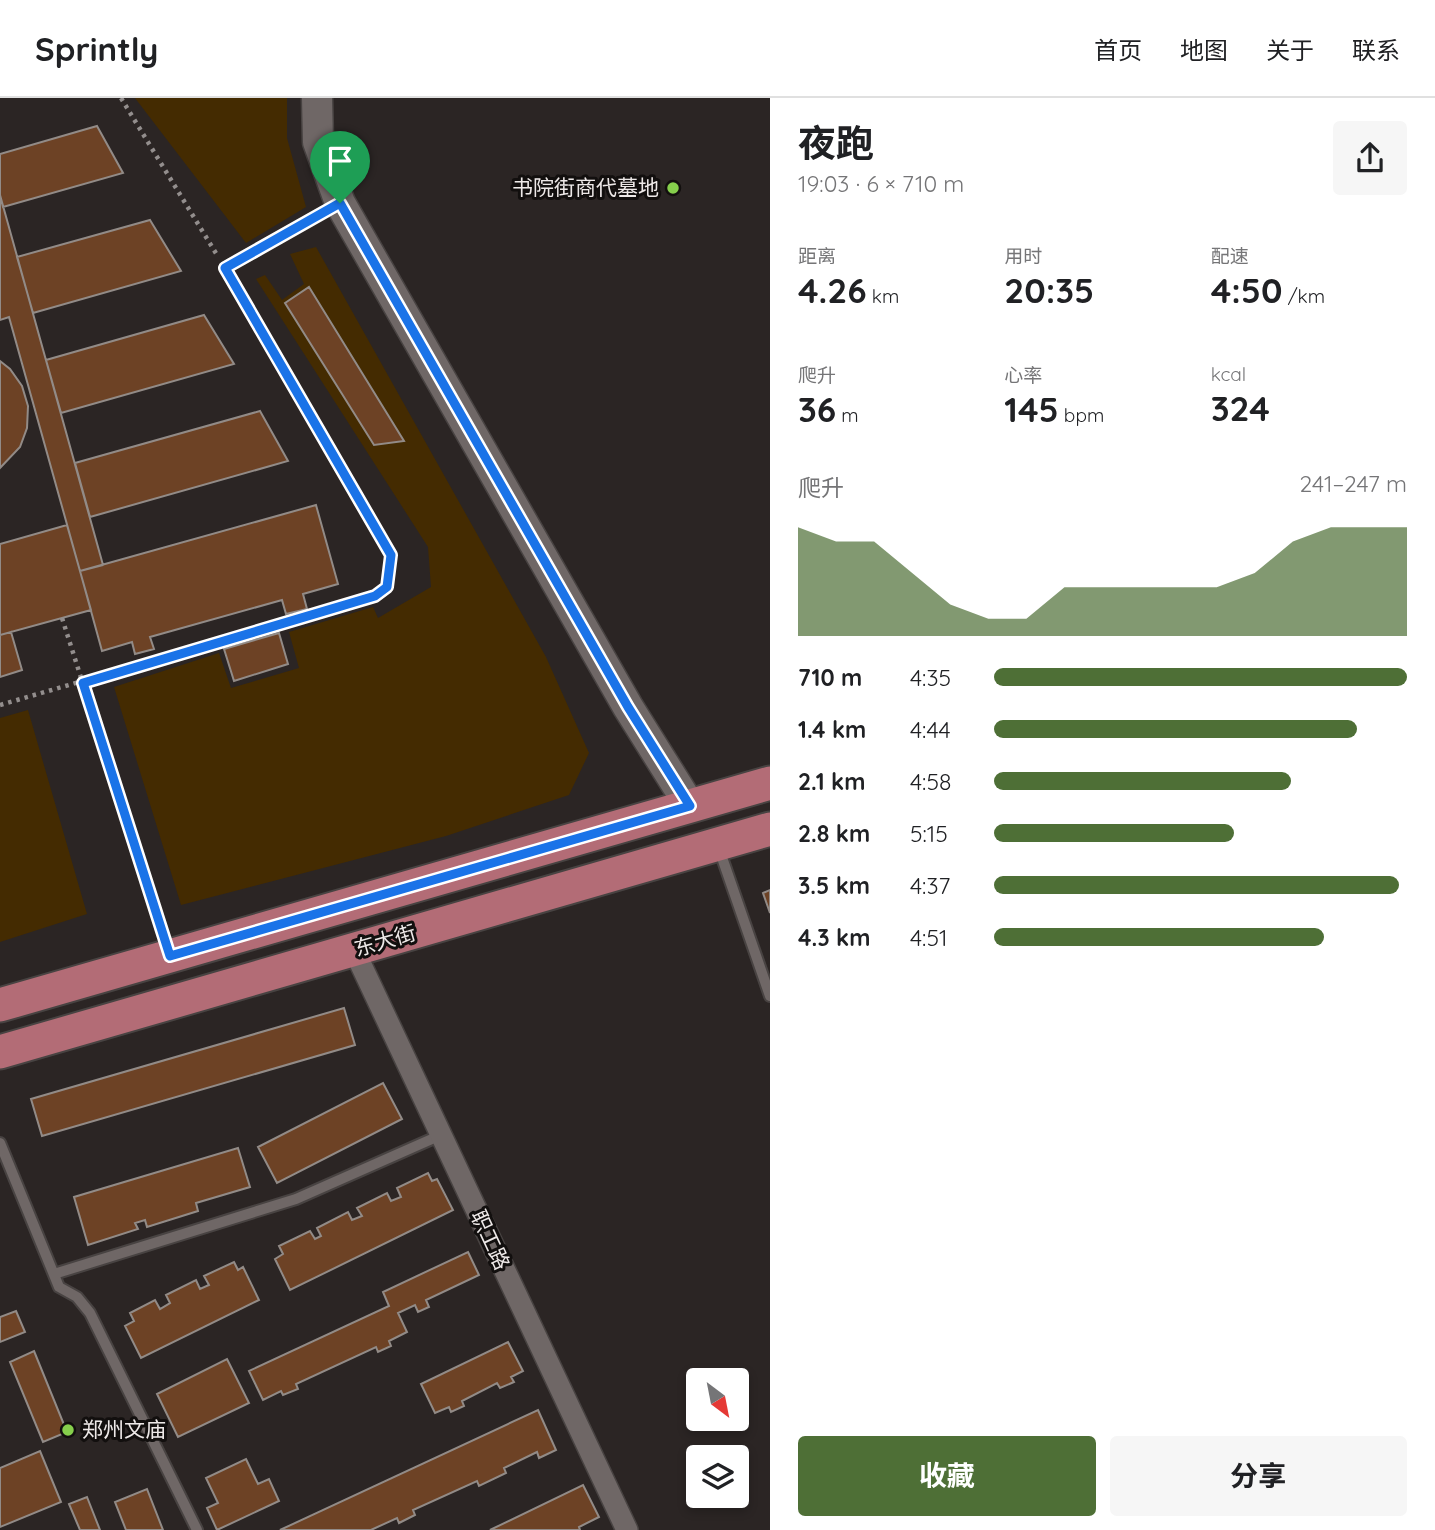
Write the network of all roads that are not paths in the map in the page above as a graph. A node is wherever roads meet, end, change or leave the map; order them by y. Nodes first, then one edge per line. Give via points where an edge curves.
1 (317, 98) edge
2 (340, 203) junction
3 (225, 268) road end
4 (770, 783) edge
5 (690, 806) junction
6 (770, 829) edge
7 (718, 845) junction
8 (354, 950) junction
9 (770, 996) edge
10 (0, 1005) edge
11 (0, 1052) edge
12 (442, 1136) junction
13 (0, 1143) edge
14 (54, 1274) junction
15 (197, 1530) edge
16 (626, 1530) edge

1 - 2 street via 318,142
2 - 3 lane
2 - 5 street via 628,707
4 - 5 main road
5 - 10 main road
6 - 7 main road, 东大街
7 - 8 main road, 东大街
7 - 9 lane
8 - 11 main road, 东大街
8 - 12 street, 职工路
12 - 14 lane via 296,1199
12 - 16 street, 职工路
13 - 14 lane
14 - 15 lane via 59,1287 77,1297 90,1313

